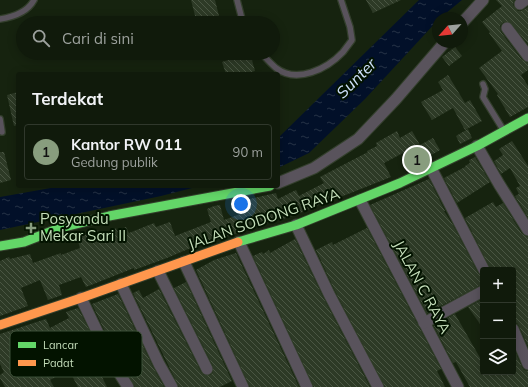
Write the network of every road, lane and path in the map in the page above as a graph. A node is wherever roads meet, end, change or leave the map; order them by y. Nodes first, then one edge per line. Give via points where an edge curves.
1 (34, 0) edge
2 (237, 0) edge
3 (341, 0) edge
4 (483, 0) edge
5 (241, 16) edge
6 (468, 16) edge
7 (0, 20) edge
8 (507, 28) dead end
9 (440, 48) edge
10 (528, 56) edge
11 (268, 60) edge
12 (483, 84) dead end
13 (528, 118) edge
14 (0, 119) edge
15 (504, 131) junction
16 (2, 132) dead end
17 (477, 146) junction
18 (431, 168) junction
19 (280, 182) edge
20 (260, 188) edge
21 (360, 200) junction
22 (526, 224) edge
23 (296, 225) junction
24 (239, 242) junction
25 (0, 246) edge
26 (184, 262) junction
27 (482, 267) edge
28 (158, 271) junction
29 (121, 284) junction
30 (480, 293) edge
31 (81, 298) junction
32 (424, 323) junction
33 (0, 325) edge
34 (97, 331) edge
35 (516, 336) edge
36 (528, 364) edge
37 (207, 369) dead end
38 (120, 377) edge
39 (124, 386) edge
40 (172, 387) edge
41 (243, 387) edge
42 (307, 387) edge
43 (378, 387) edge
44 (458, 387) edge

1 - 7 lane via 24,11
2 - 5 lane
3 - 11 lane via 352,40 331,62 312,72 292,75 277,69
4 - 6 street
8 - 10 street
9 - 19 street via 358,139 314,168
12 - 15 lane via 484,97
13 - 15 street, JALAN SODONG RAYA
14 - 16 lane
15 - 17 street, JALAN SODONG RAYA
17 - 18 street, JALAN SODONG RAYA
17 - 22 street
18 - 21 street, JALAN SODONG RAYA
18 - 27 street
20 - 25 street via 109,216 60,228 24,242
21 - 23 street, JALAN SODONG RAYA
21 - 32 street, JALAN C RAYA
23 - 24 street, JALAN SODONG RAYA
23 - 43 street
24 - 26 street, JALAN SODONG RAYA
24 - 42 street
26 - 28 street, JALAN SODONG RAYA
26 - 41 street
28 - 29 street, JALAN SODONG RAYA
28 - 37 street
29 - 31 street, JALAN SODONG RAYA
29 - 40 street
30 - 32 street
31 - 33 street, JALAN SODONG RAYA
31 - 34 street
32 - 44 street, JALAN C RAYA
35 - 36 street
38 - 39 street

